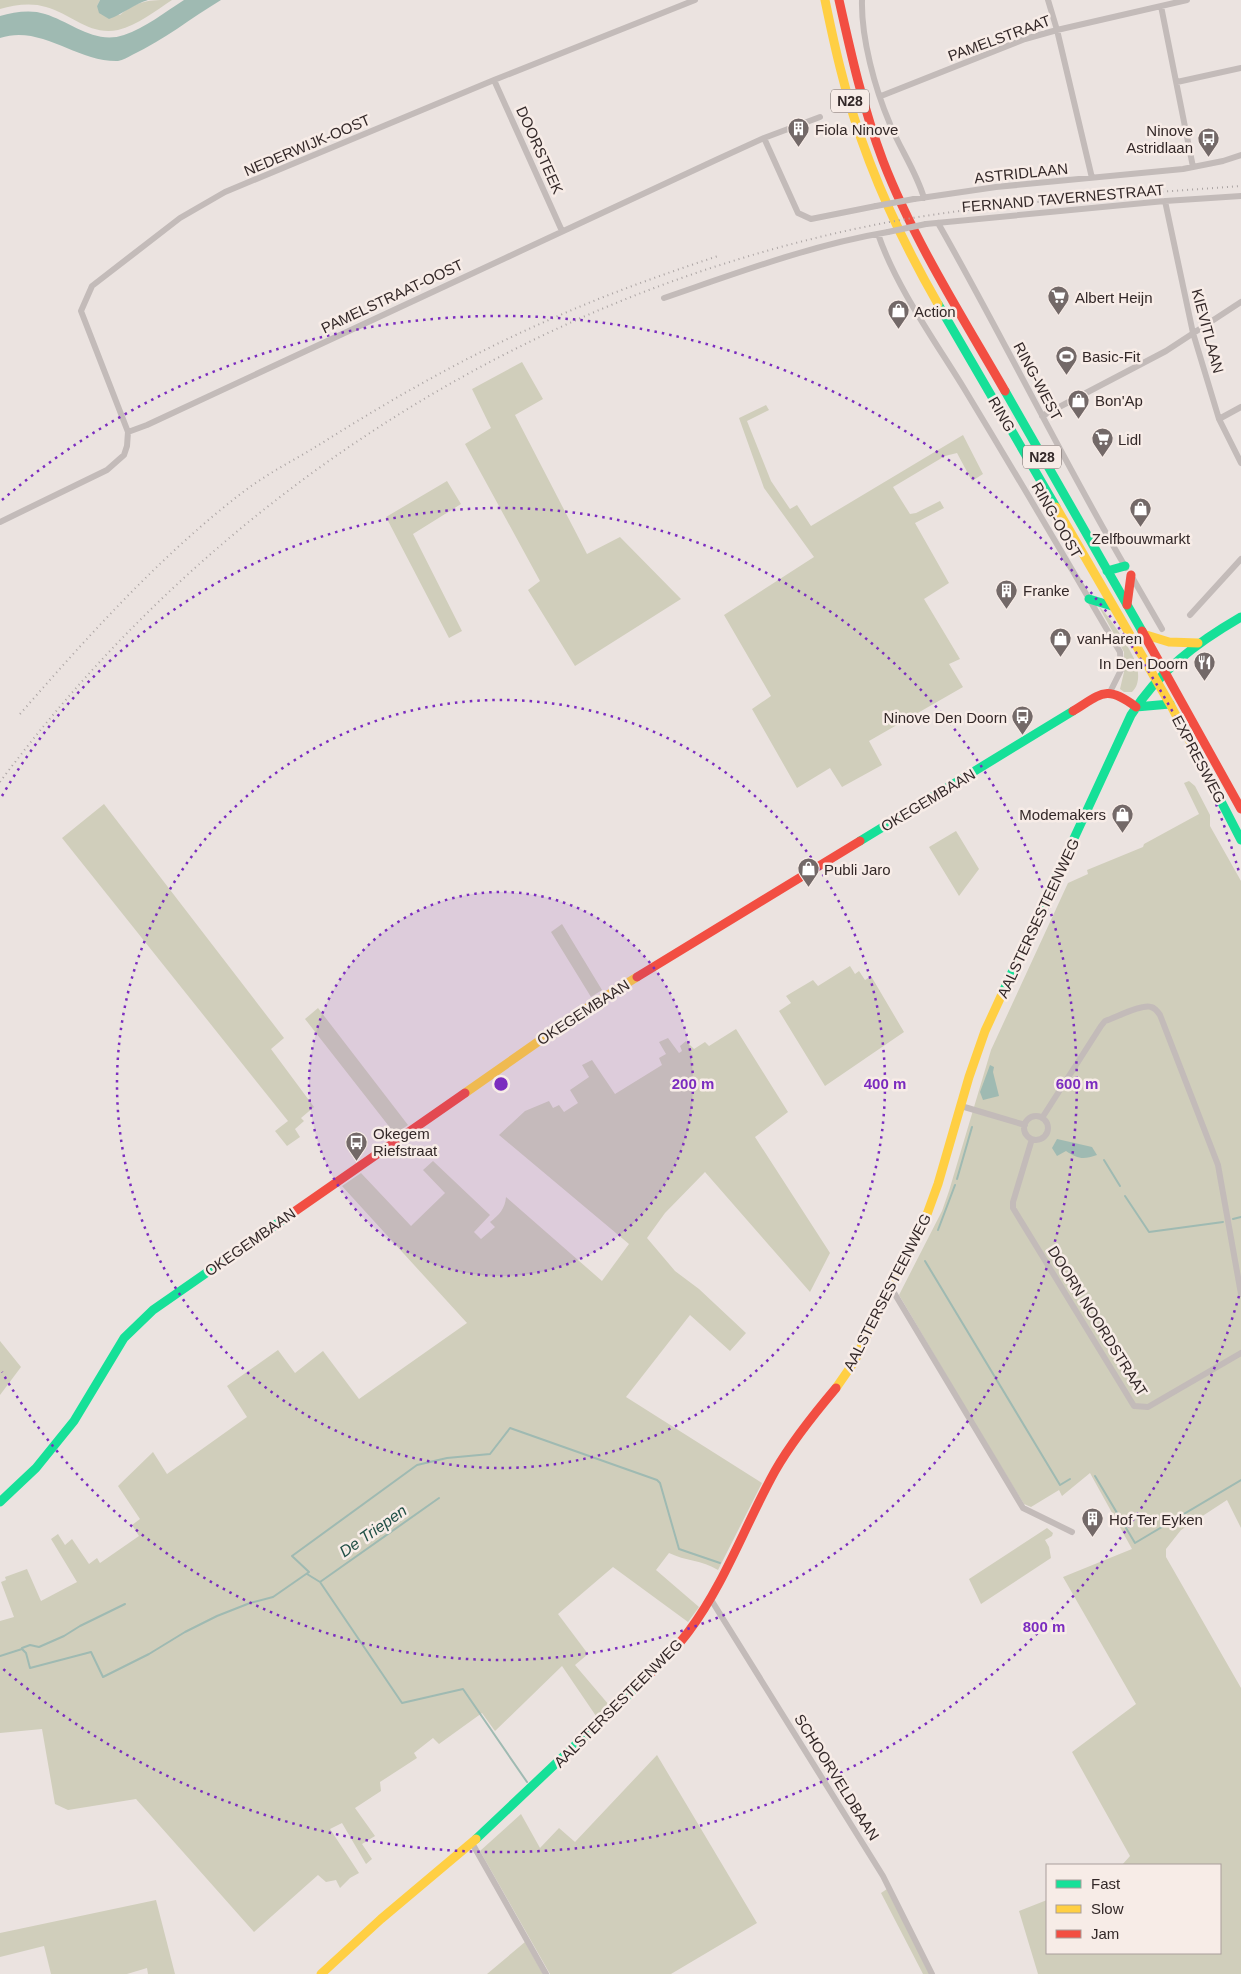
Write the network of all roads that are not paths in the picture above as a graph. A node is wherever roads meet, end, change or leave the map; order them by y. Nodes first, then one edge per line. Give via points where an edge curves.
1 (695, 0) edge
2 (825, 0) edge
3 (839, 0) edge
4 (862, 0) edge
5 (1048, 0) edge
6 (1187, 0) edge
7 (1161, 6) junction
8 (1057, 30) junction
9 (1241, 68) edge
10 (494, 80) junction
11 (1177, 82) junction
12 (881, 96) junction
13 (820, 118) dead end
14 (764, 138) junction
15 (1241, 155) edge
16 (1193, 168) junction
17 (1092, 178) junction
18 (1241, 196) edge
19 (924, 198) junction
20 (1165, 201) junction
21 (938, 223) junction
22 (562, 231) junction
23 (878, 234) junction
24 (664, 298) dead end
25 (1241, 302) edge
26 (1192, 333) junction
27 (1241, 407) edge
28 (1042, 416) junction
29 (1219, 419) junction
30 (128, 432) junction
31 (1241, 463) edge
32 (0, 522) edge
33 (1241, 559) edge
34 (1125, 566) junction
35 (1107, 571) junction
36 (1131, 576) junction
37 (1089, 599) junction
38 (1127, 605) junction
39 (1112, 606) junction
40 (1190, 616) dead end
41 (1241, 617) edge
42 (1162, 629) dead end
43 (1143, 634) junction
44 (1198, 643) junction
45 (1164, 670) junction
46 (1155, 680) junction
47 (1110, 692) junction
48 (1170, 704) junction
49 (1136, 707) junction
50 (1241, 809) edge
51 (1241, 840) edge
52 (961, 1106) junction
53 (1042, 1118) junction
54 (1025, 1124) junction
55 (1032, 1139) junction
56 (890, 1286) junction
57 (1241, 1294) edge
58 (1241, 1353) edge
59 (0, 1502) edge
60 (1072, 1532) dead end
61 (710, 1598) junction
62 (472, 1843) junction
63 (321, 1974) edge
64 (546, 1974) edge
65 (932, 1974) edge

1 - 10 street, NEDERWIJK-OOST
2 - 39 main road, RING / N28 via 841,72 884,198 935,298
3 - 35 main road, RING / N28 via 867,113 897,194 925,251
4 - 12 street via 861,22
5 - 8 street
6 - 7 street, PAMELSTRAAT
7 - 8 street, PAMELSTRAAT
7 - 11 street
8 - 12 street, PAMELSTRAAT
8 - 17 street
9 - 11 street
10 - 22 street, DOORSTEEK
10 - 30 street, NEDERWIJK-OOST via 225,192 180,218 92,286 81,311
11 - 16 street
12 - 19 street via 889,124
13 - 14 street, PAMELSTRAAT-OOST
14 - 19 street, ASTRIDLAAN, bridge via 798,213 804,217
14 - 22 street, PAMELSTRAAT-OOST
15 - 16 street, ASTRIDLAAN
16 - 17 street, ASTRIDLAAN
17 - 19 street, ASTRIDLAAN via 996,186
18 - 20 street, FERNAND TAVERNESTRAAT
20 - 21 street, FERNAND TAVERNESTRAAT
20 - 26 street, KIEVITLAAN
21 - 23 street, FERNAND TAVERNESTRAAT, bridge
21 - 28 street, RING-WEST
22 - 30 street, PAMELSTRAAT-OOST
23 - 24 street via 774,261
23 - 37 street, RING-OOST via 903,287
25 - 26 street
26 - 28 street via 1132,370
26 - 29 street, KIEVITLAAN
27 - 29 street
28 - 34 street, RING-WEST
29 - 31 street, KIEVITLAAN
30 - 32 street via 124,455 107,470
33 - 40 street
34 - 35 main road
34 - 36 street, RING-WEST
35 - 38 main road, RING / N28
36 - 38 main road
36 - 42 street, RING-WEST
37 - 39 main road
37 - 47 street, RING-OOST via 1120,652 1121,670
38 - 43 main road, RING / N28
39 - 46 main road, RING / N28
41 - 44 main road, AALSTERSESTEENWEG
43 - 44 main road via 1169,642
43 - 45 main road, RING / N28
44 - 45 main road, AALSTERSESTEENWEG
45 - 46 main road, AALSTERSESTEENWEG
45 - 50 main road, EXPRESWEG / N28
46 - 48 main road, EXPRESWEG / N28
46 - 49 main road, AALSTERSESTEENWEG
47 - 49 main road
47 - 59 main road, OKEGEMBAAN via 1100,694 582,1011 153,1310 124,1338 74,1421 36,1468
48 - 49 main road
48 - 51 main road, EXPRESWEG / N28
49 - 52 main road, AALSTERSESTEENWEG via 986,1031
52 - 54 street
52 - 56 main road, AALSTERSESTEENWEG via 926,1217
53 - 54 street via 1033,1117
53 - 55 street via 1048,1126 1046,1134 1040,1139
53 - 57 street via 1100,1026 1144,1006 1156,1010 1218,1165
54 - 55 street via 1026,1134
55 - 58 street, DOORN NOORDSTRAAT via 1013,1208 1134,1406 1148,1408
56 - 60 street via 1023,1508
56 - 61 main road, AALSTERSESTEENWEG via 854,1362 776,1469
61 - 62 main road, AALSTERSESTEENWEG via 669,1655
61 - 65 street, SCHOORVELDBAAN via 883,1876
62 - 63 main road, AALSTERSESTEENWEG
62 - 64 street

